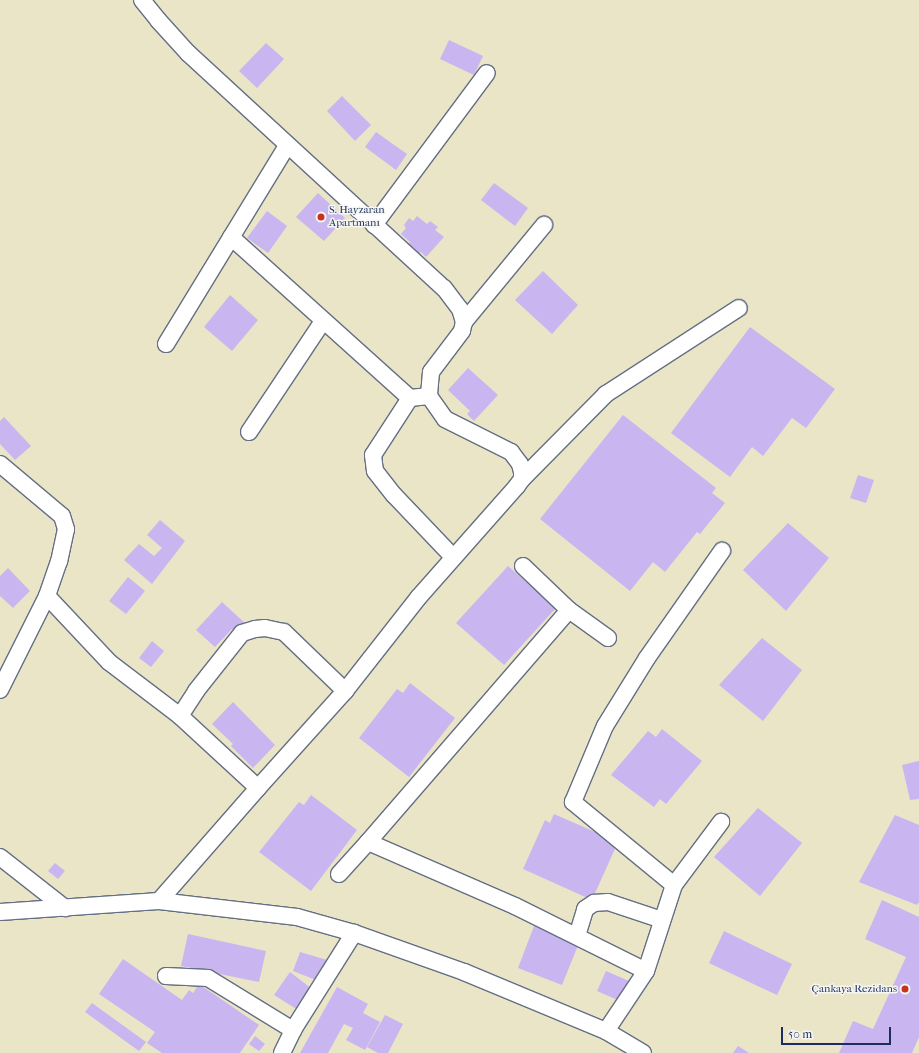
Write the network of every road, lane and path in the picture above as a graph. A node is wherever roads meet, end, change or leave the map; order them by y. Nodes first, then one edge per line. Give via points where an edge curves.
1 (142, 0) edge
2 (487, 73) dead end
3 (287, 146) junction
4 (374, 225) junction
5 (544, 225) dead end
6 (231, 237) junction
7 (739, 308) dead end
8 (323, 320) junction
9 (464, 322) junction
10 (166, 344) dead end
11 (429, 396) junction
12 (410, 398) junction
13 (250, 432) dead end
14 (0, 464) edge
15 (522, 479) junction
16 (722, 551) dead end
17 (453, 558) junction
18 (523, 566) dead end
19 (47, 596) junction
20 (569, 610) junction
21 (608, 638) dead end
22 (0, 690) edge
23 (345, 691) junction
24 (180, 716) junction
25 (258, 788) junction
26 (721, 822) dead end
27 (368, 842) junction
28 (0, 857) edge
29 (339, 874) dead end
30 (674, 885) junction
31 (159, 901) junction
32 (65, 908) junction
33 (0, 912) edge
34 (662, 920) junction
35 (354, 933) junction
36 (577, 936) junction
37 (646, 970) junction
38 (166, 976) dead end
39 (293, 1030) junction
40 (606, 1031) junction
41 (282, 1053) edge
42 (643, 1053) edge

1 - 3 street via 188,53
2 - 4 street
3 - 4 street
3 - 6 street
4 - 9 street via 444,288 460,309
5 - 9 street
6 - 8 street
6 - 10 street
7 - 15 street via 606,394
8 - 12 street
8 - 13 street
9 - 11 street via 462,332 431,372
11 - 12 street
11 - 15 street via 445,419 511,452 520,464
12 - 17 street via 373,455 375,471
14 - 19 street via 62,516 66,529
15 - 17 street
16 - 30 street via 646,658 605,726 573,802
17 - 23 street
18 - 20 street
19 - 22 street
19 - 24 street via 109,662
20 - 21 street
20 - 27 street
23 - 24 street via 284,632 265,628 255,629 242,633 196,690
23 - 25 street
24 - 25 street
25 - 31 street
26 - 30 street
27 - 29 street
27 - 36 street
28 - 32 street
30 - 34 street
31 - 32 street
31 - 35 street via 297,917
32 - 33 street
34 - 36 street via 608,902 594,903 585,909
34 - 37 street
35 - 39 street
35 - 40 street via 464,972
36 - 37 street
37 - 40 street
38 - 39 street via 208,978
39 - 41 street
40 - 42 street

